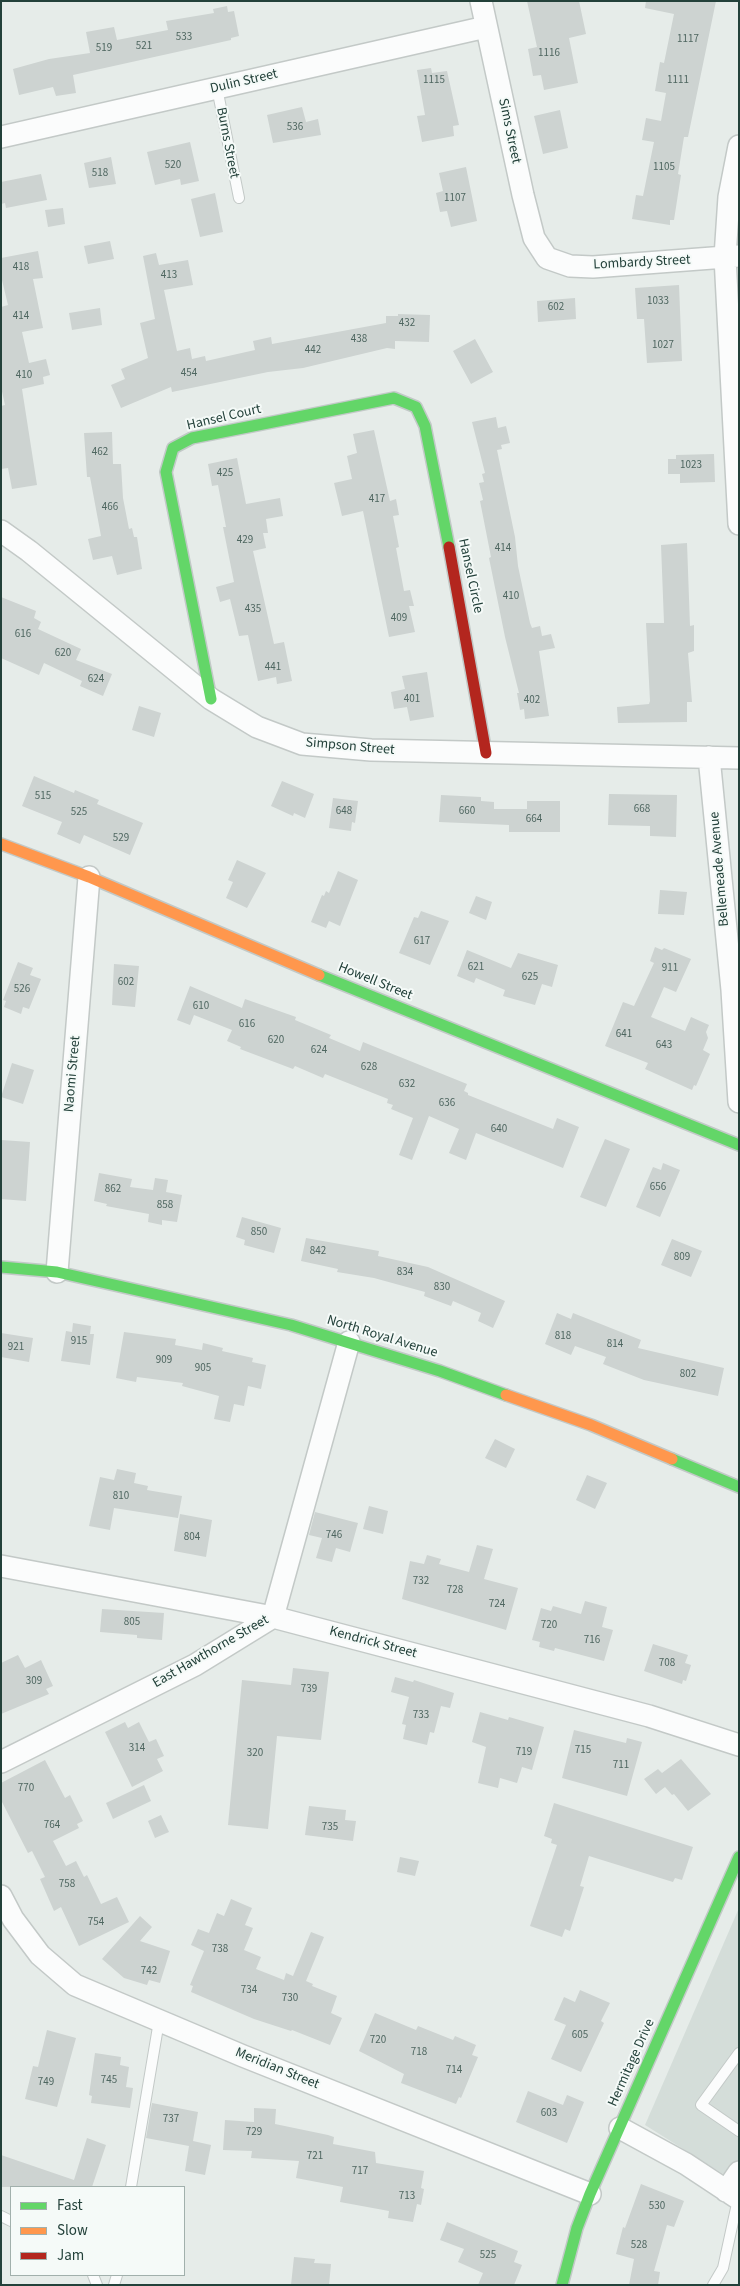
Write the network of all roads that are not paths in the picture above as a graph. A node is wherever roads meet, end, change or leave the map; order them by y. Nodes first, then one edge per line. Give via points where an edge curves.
1 (481, 1) edge
2 (486, 27) junction
3 (216, 88) junction
4 (1, 137) edge
5 (739, 146) edge
6 (239, 198) dead end
7 (732, 257) edge
8 (547, 258) joint
9 (416, 406) joint
10 (739, 524) edge
11 (1, 531) edge
12 (211, 699) junction
13 (486, 753) junction
14 (709, 757) junction
15 (739, 758) edge
16 (1, 844) edge
17 (88, 877) junction
18 (739, 1102) edge
19 (739, 1145) edge
20 (1, 1266) edge
21 (57, 1272) junction
22 (349, 1342) junction
23 (739, 1487) edge
24 (1, 1566) edge
25 (273, 1617) junction
26 (739, 1745) edge
27 (1, 1762) edge
28 (739, 1857) edge
29 (1, 1896) edge
30 (159, 2021) junction
31 (739, 2052) edge
32 (620, 2128) junction
33 (739, 2131) edge
34 (739, 2172) edge
35 (131, 2186) edge
36 (590, 2194) junction
37 (734, 2196) edge
38 (562, 2285) edge
39 (713, 2285) edge

1 - 2 street, Sims Street
2 - 3 street, Dulin Street
2 - 8 street, Sims Street via 534,238
3 - 4 street, Dulin Street
3 - 6 lane, Burns Street
5 - 7 street via 729,197
7 - 8 street, Lombardy Street via 593,267 570,266
7 - 10 street
9 - 12 street, Hansel Court via 394,398 370,402 192,438 173,448 166,472
9 - 13 street, Hansel Circle via 425,426
11 - 12 street, Simpson Street
12 - 13 street, Simpson Street via 257,727 302,744 371,750
13 - 14 street, Simpson Street
14 - 15 street, Simpson Street
14 - 18 street, Bellemeade Avenue via 732,990
16 - 17 street, Howell Street
17 - 19 street, Howell Street via 273,957
17 - 21 street, Naomi Street
20 - 21 street, North Royal Avenue
21 - 22 street, North Royal Avenue via 291,1325
22 - 23 street, North Royal Avenue via 591,1425
22 - 25 street, East Hawthorne Street
24 - 25 street, Kendrick Street
25 - 26 street, Kendrick Street via 649,1716
25 - 27 street, East Hawthorne Street via 194,1665
28 - 32 street, Hermitage Drive
29 - 30 street, Meridian Street via 13,1919 40,1955 75,1985
30 - 35 lane
30 - 36 street, Meridian Street
31 - 33 lane via 701,2105
32 - 36 street, Hermitage Drive
32 - 37 street via 686,2164
34 - 37 street
36 - 38 street, Hermitage Drive
37 - 39 lane via 723,2268

